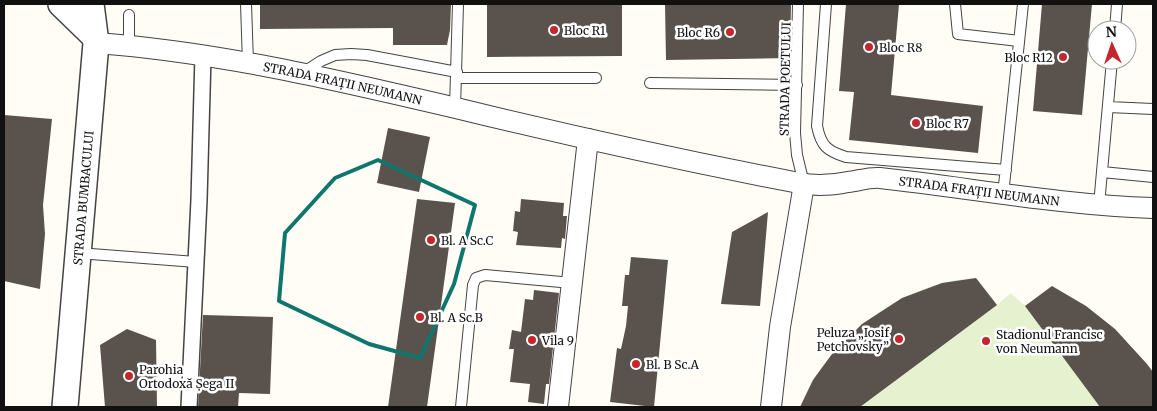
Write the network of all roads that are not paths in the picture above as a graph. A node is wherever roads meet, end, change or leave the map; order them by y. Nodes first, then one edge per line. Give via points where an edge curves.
1 (60, 4) edge
2 (91, 4) edge
3 (246, 4) edge
4 (458, 4) edge
5 (798, 4) edge
6 (826, 4) edge
7 (955, 4) edge
8 (1023, 4) edge
9 (1117, 4) edge
10 (129, 15) dead end
11 (1116, 20) edge
12 (95, 40) junction
13 (1019, 41) junction
14 (129, 46) junction
15 (203, 56) junction
16 (248, 63) junction
17 (1111, 70) edge
18 (304, 72) junction
19 (457, 75) junction
20 (596, 78) dead end
21 (650, 83) dead end
22 (797, 85) junction
23 (1108, 106) junction
24 (456, 108) junction
25 (1153, 109) edge
26 (588, 139) junction
27 (1006, 170) junction
28 (1102, 172) junction
29 (1153, 177) edge
30 (804, 184) junction
31 (1003, 195) junction
32 (1100, 205) junction
33 (1153, 208) edge
34 (78, 253) junction
35 (196, 262) junction
36 (572, 282) junction
37 (65, 407) edge
38 (189, 407) edge
39 (461, 407) edge
40 (558, 407) edge
41 (771, 407) edge

1 - 12 street
2 - 12 street, STRADA BUMBACULUI
3 - 16 lane
4 - 19 lane
5 - 22 lane, STRADA POETULUI
6 - 27 lane via 817,126 823,145 846,157
7 - 13 lane via 958,34
8 - 13 lane
9 - 11 lane
10 - 14 lane
12 - 14 street, STRADA FRAȚII NEUMANN
12 - 34 street, STRADA BUMBACULUI
13 - 27 lane
14 - 15 street, STRADA FRAȚII NEUMANN
15 - 16 street, STRADA FRAȚII NEUMANN
15 - 35 street
16 - 18 street, STRADA FRAȚII NEUMANN
17 - 23 lane
18 - 19 lane via 321,60 351,54
18 - 24 street, STRADA FRAȚII NEUMANN
19 - 20 lane
19 - 24 lane
21 - 22 lane
22 - 30 lane, STRADA POETULUI via 795,133
23 - 25 lane
23 - 28 lane
24 - 26 street, STRADA FRAȚII NEUMANN
26 - 30 street, STRADA FRAȚII NEUMANN
26 - 36 street
27 - 31 lane
28 - 29 lane
28 - 32 lane
30 - 31 street, STRADA FRAȚII NEUMANN via 875,178
30 - 41 street via 780,327
31 - 32 street, STRADA FRAȚII NEUMANN
32 - 33 street, STRADA FRAȚII NEUMANN
34 - 35 lane
34 - 37 street, STRADA BUMBACULUI
35 - 38 street
36 - 39 lane via 485,275 476,278
36 - 40 street

